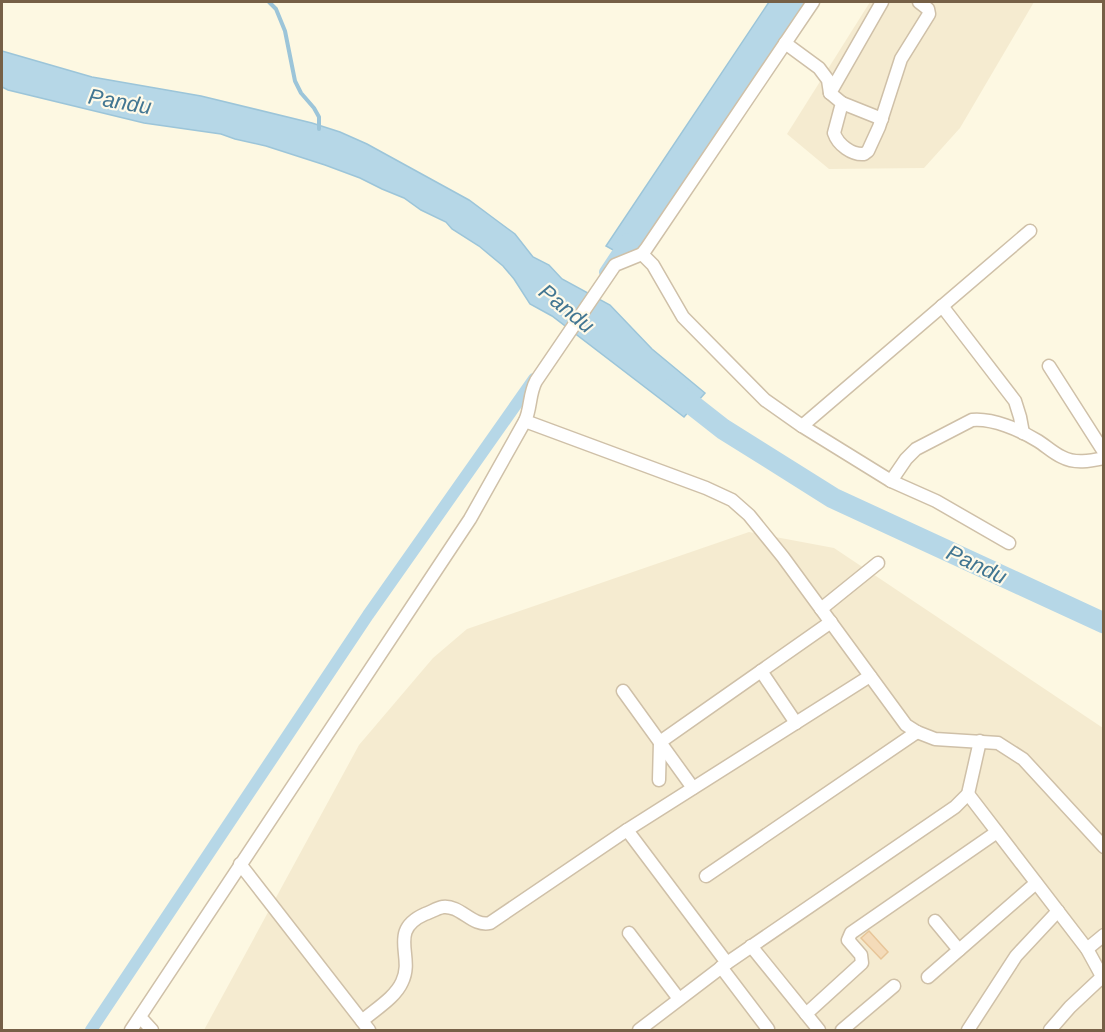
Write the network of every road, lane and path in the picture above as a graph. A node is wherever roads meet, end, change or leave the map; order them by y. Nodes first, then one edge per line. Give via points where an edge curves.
1 (813, 2) edge
2 (882, 2) edge
3 (919, 2) edge
4 (785, 43) junction
5 (830, 93) junction
6 (842, 103) junction
7 (882, 119) junction
8 (1030, 231) dead end
9 (642, 254) junction
10 (942, 306) junction
11 (1049, 366) dead end
12 (525, 422) junction
13 (802, 426) junction
14 (1023, 433) junction
15 (1104, 452) edge
16 (1104, 458) edge
17 (891, 481) junction
18 (1009, 543) dead end
19 (878, 563) dead end
20 (821, 609) junction
21 (831, 622) junction
22 (761, 671) junction
23 (870, 676) junction
24 (623, 691) dead end
25 (796, 723) junction
26 (917, 732) junction
27 (980, 741) junction
28 (660, 742) junction
29 (659, 780) dead end
30 (693, 788) junction
31 (968, 794) junction
32 (627, 830) junction
33 (997, 832) junction
34 (1104, 847) edge
35 (240, 864) junction
36 (706, 876) dead end
37 (1036, 883) junction
38 (1058, 911) junction
39 (935, 921) dead end
40 (629, 933) dead end
41 (1104, 935) edge
42 (751, 946) junction
43 (1087, 949) junction
44 (959, 950) junction
45 (724, 965) junction
46 (928, 976) dead end
47 (1103, 979) edge
48 (894, 986) dead end
49 (679, 999) junction
50 (806, 1014) junction
51 (140, 1017) junction
52 (365, 1026) edge
53 (768, 1029) dead end
54 (131, 1030) edge
55 (152, 1030) edge
56 (639, 1030) edge
57 (819, 1030) edge
58 (842, 1030) edge
59 (968, 1030) edge
60 (1050, 1030) edge

1 - 4 street
2 - 5 street
3 - 7 street via 929,14 901,59
4 - 5 street via 819,68 828,80
4 - 9 street
5 - 6 street
6 - 7 street
6 - 7 street via 834,134 854,154 868,151
8 - 10 street
9 - 12 street via 615,265 607,275 536,381
9 - 13 street via 698,333 765,400
10 - 13 street
10 - 14 street via 1015,401
11 - 15 street
12 - 20 street via 732,500 749,515
12 - 35 street via 470,519
13 - 17 street
14 - 16 street via 1062,458
14 - 17 street via 972,420 916,449
17 - 18 street via 936,501
19 - 20 street
20 - 21 street
21 - 22 street
21 - 23 street
22 - 25 street
22 - 28 street
23 - 25 street
23 - 26 street via 906,725
24 - 28 street
25 - 30 street
26 - 27 street via 947,741
26 - 36 street
27 - 31 street
27 - 34 street via 998,743 1023,759
28 - 29 street
28 - 30 street
30 - 32 street
31 - 33 street
31 - 42 street via 955,807
32 - 45 street
32 - 52 street via 490,924 445,907 415,919 403,941 403,981
33 - 37 street
33 - 50 street via 850,933 848,940 861,955 862,963
35 - 51 street
35 - 52 street
37 - 38 street
37 - 44 street
38 - 43 street
38 - 59 street via 1016,956
39 - 44 street
40 - 49 street
41 - 43 street
42 - 45 street
42 - 50 street
43 - 47 street
44 - 46 street
45 - 49 street
45 - 53 street
47 - 60 street
48 - 58 street
49 - 56 street
50 - 57 street
51 - 54 street
51 - 55 street

